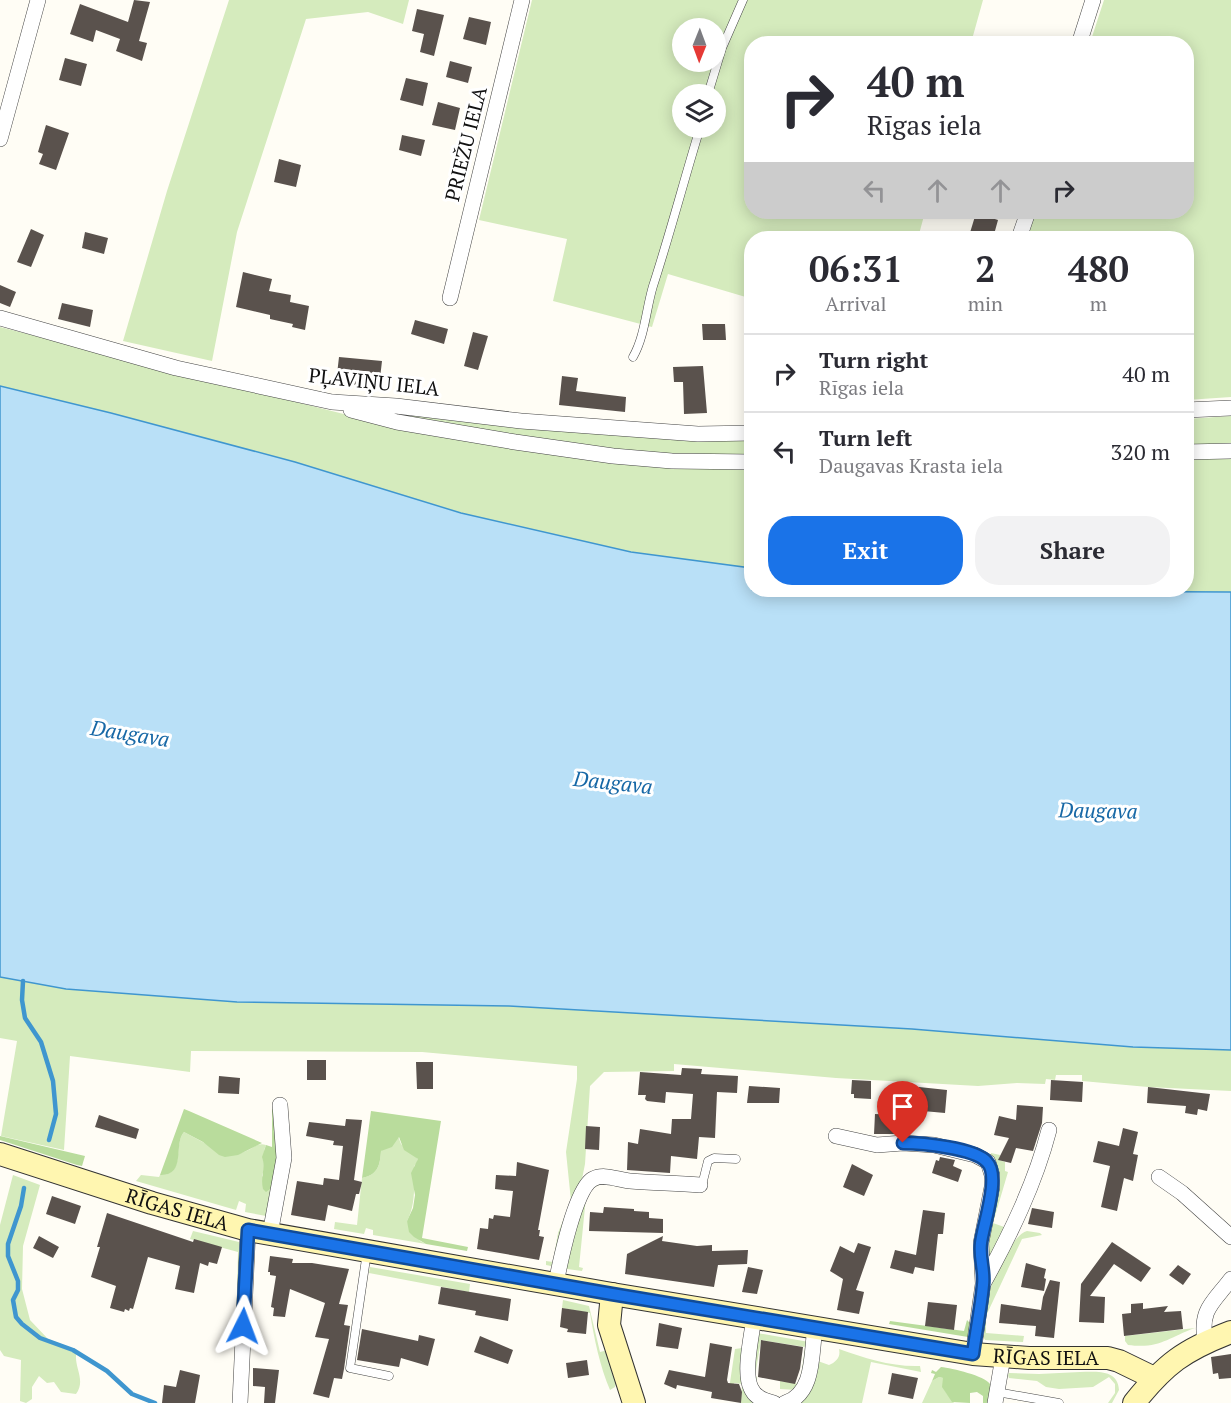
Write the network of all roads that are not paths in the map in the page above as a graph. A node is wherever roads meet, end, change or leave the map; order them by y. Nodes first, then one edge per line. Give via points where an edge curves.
1 (38, 0) edge
2 (522, 0) edge
3 (743, 0) edge
4 (1093, 0) edge
5 (1082, 36) edge
6 (711, 84) edge
7 (697, 138) edge
8 (0, 139) edge
9 (450, 298) dead end
10 (0, 318) edge
11 (633, 357) dead end
12 (332, 402) junction
13 (1231, 408) edge
14 (1194, 410) edge
15 (744, 433) edge
16 (1231, 451) edge
17 (1194, 452) edge
18 (744, 462) edge
19 (280, 1105) dead end
20 (1049, 1130) dead end
21 (836, 1136) dead end
22 (0, 1154) edge
23 (736, 1159) dead end
24 (1160, 1177) dead end
25 (700, 1185) joint
26 (259, 1232) junction
27 (1231, 1237) edge
28 (367, 1250) junction
29 (1231, 1279) edge
30 (556, 1283) junction
31 (983, 1284) junction
32 (612, 1294) junction
33 (754, 1317) junction
34 (815, 1328) junction
35 (1231, 1332) edge
36 (1205, 1342) junction
37 (973, 1354) junction
38 (1003, 1357) junction
39 (389, 1376) dead end
40 (1154, 1378) junction
41 (996, 1397) edge
42 (240, 1403) edge
43 (634, 1403) edge
44 (774, 1403) edge
45 (785, 1403) edge
46 (1059, 1403) edge
47 (1134, 1403) edge

1 - 8 street
2 - 9 street, PRIEŽU IELA
3 - 6 lane
4 - 5 street
7 - 11 lane
10 - 12 street, PĻAVIŅU IELA via 176,368
12 - 15 street, PĻAVIŅU IELA via 521,421 698,434
12 - 18 street via 397,422 515,442 642,460
13 - 14 street
16 - 17 street
19 - 26 street via 284,1158
20 - 31 street via 1018,1215
21 - 31 street via 877,1145 934,1145 988,1162 992,1187 981,1243
22 - 26 main road, RĪGAS IELA via 152,1203
23 - 25 lane via 708,1161
24 - 27 street
25 - 30 street via 593,1179 586,1184 570,1225
26 - 28 main road, RĪGAS IELA
26 - 42 street
28 - 30 main road, RĪGAS IELA
28 - 39 lane via 350,1368
29 - 36 street via 1205,1315
30 - 32 main road, RĪGAS IELA
31 - 37 street
32 - 33 main road, RĪGAS IELA
32 - 43 main road via 609,1325
33 - 34 main road, RĪGAS IELA
33 - 44 street via 750,1388 757,1396
34 - 37 main road, RĪGAS IELA
34 - 45 street via 806,1386 794,1401
35 - 36 main road
36 - 40 main road
37 - 38 main road, RĪGAS IELA
38 - 40 main road, RĪGAS IELA via 1107,1358
38 - 41 street
40 - 47 main road
41 - 46 lane

